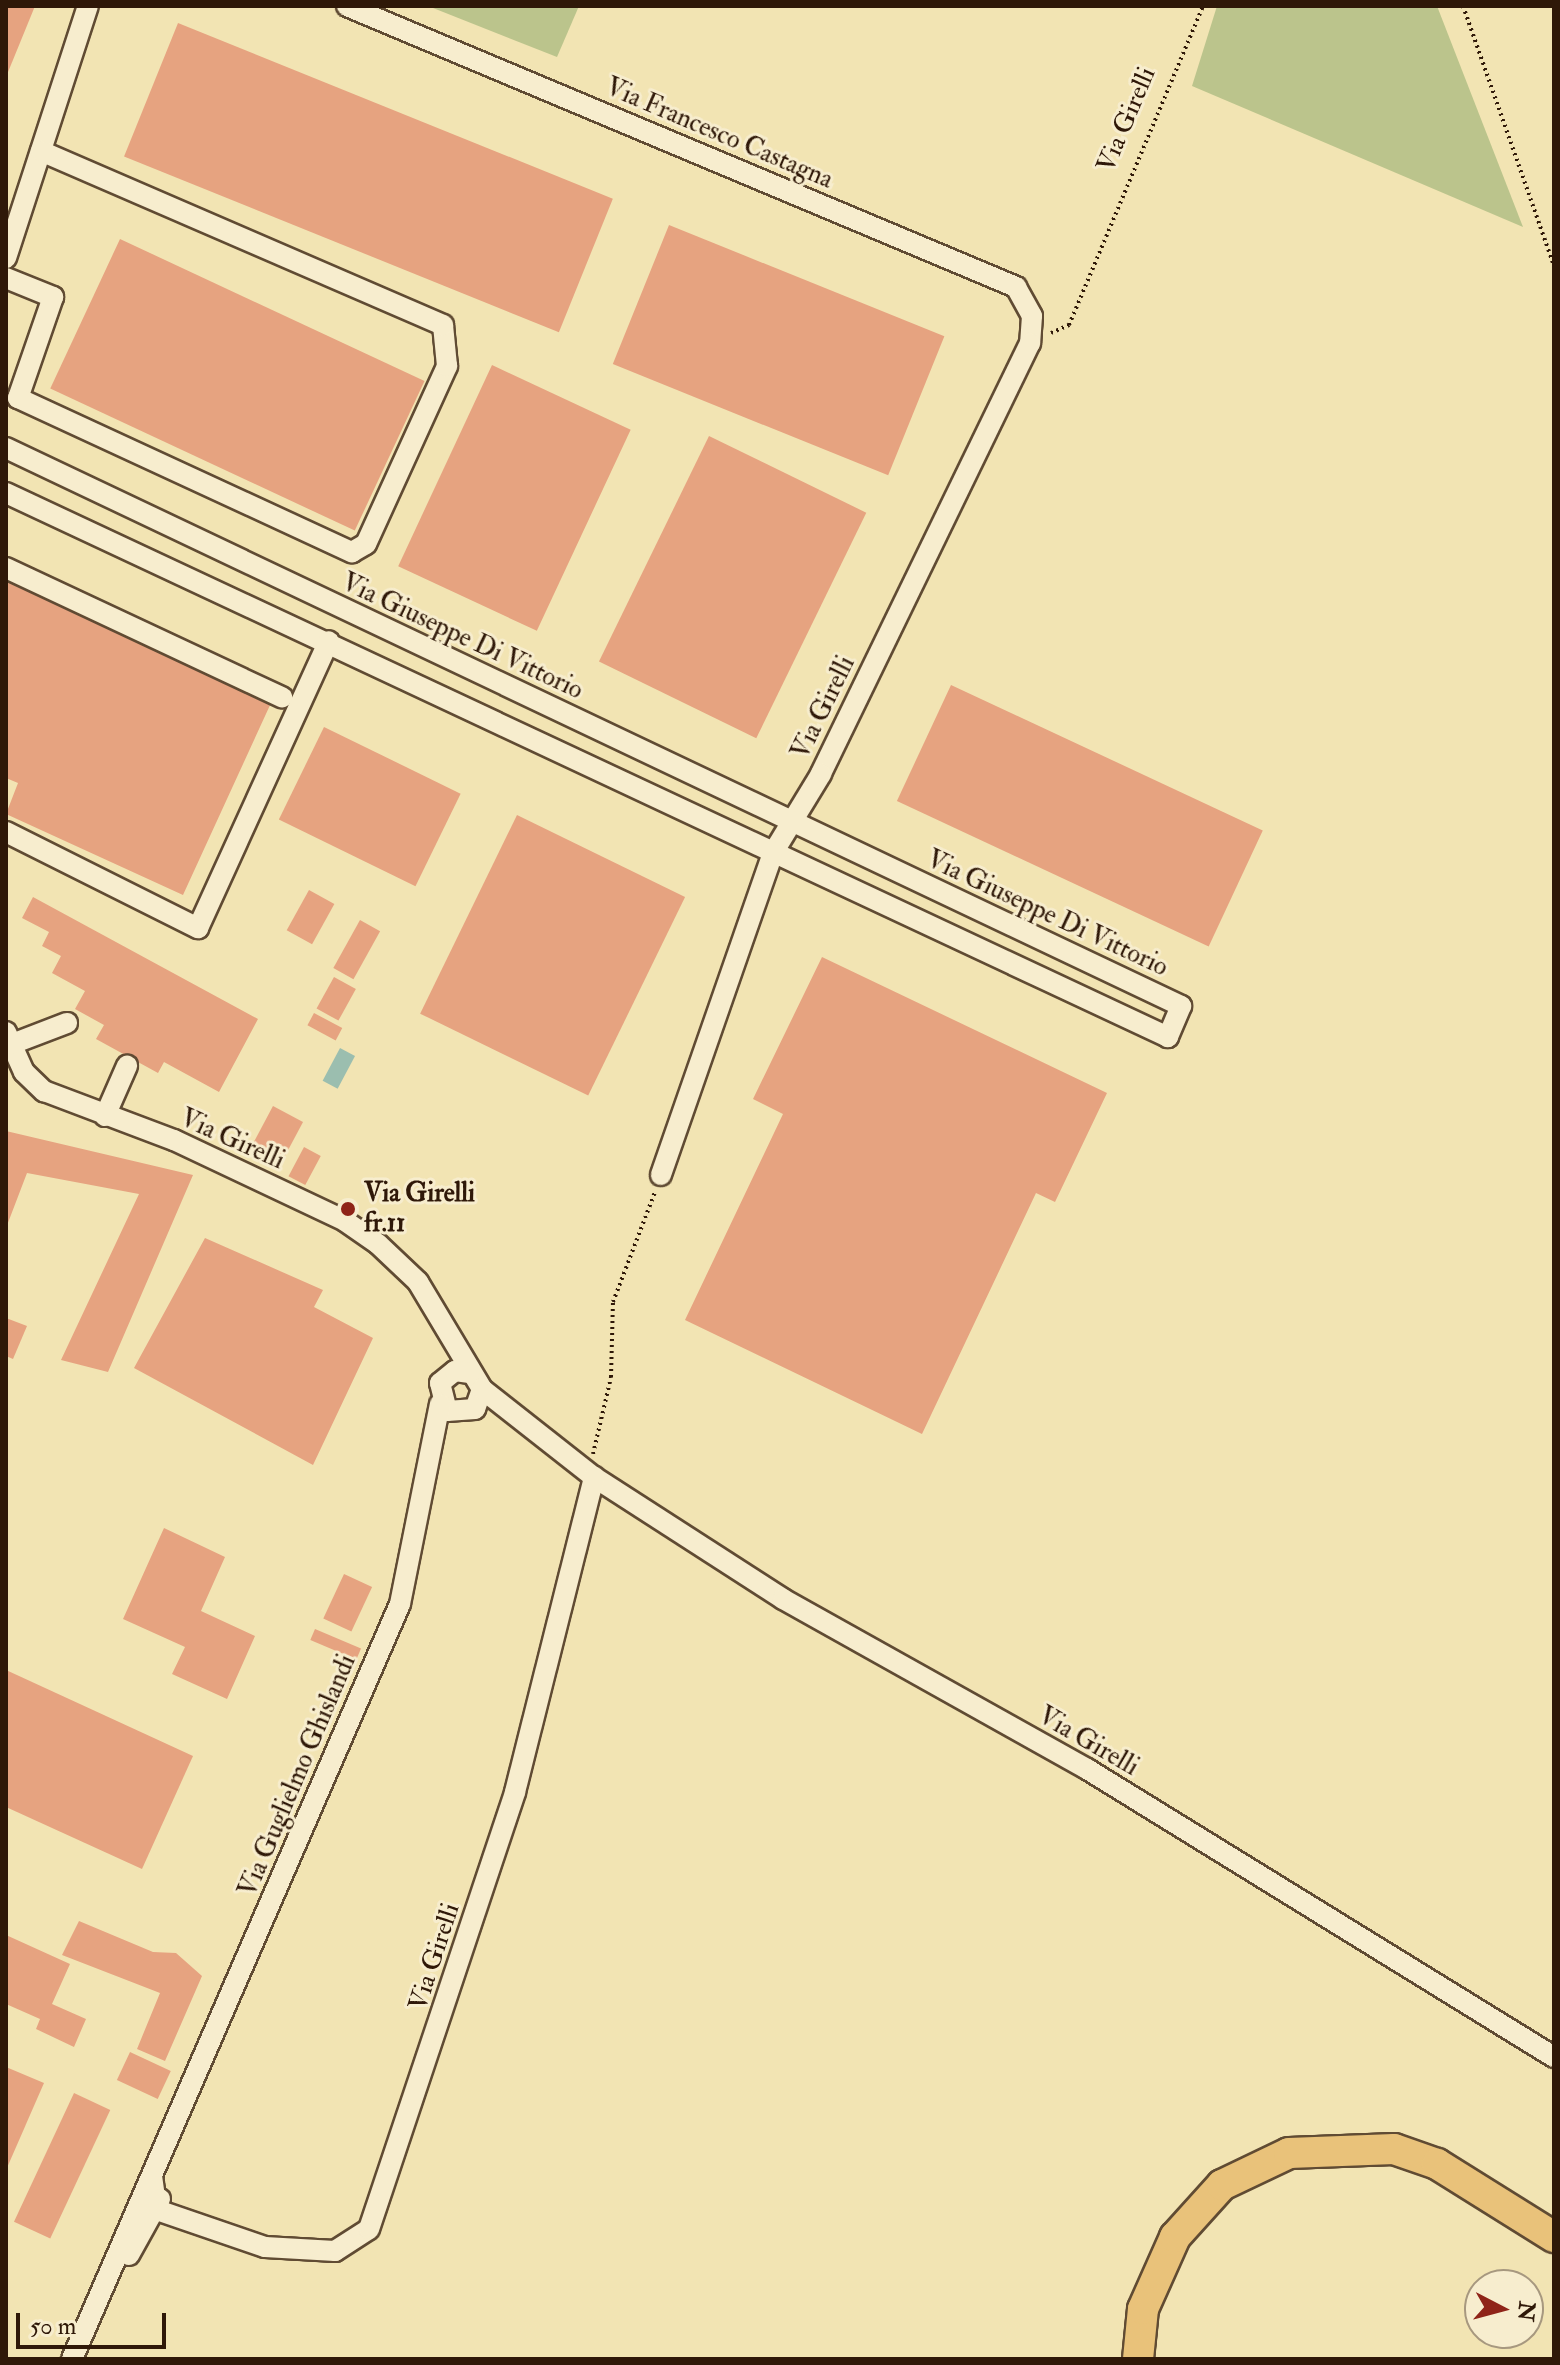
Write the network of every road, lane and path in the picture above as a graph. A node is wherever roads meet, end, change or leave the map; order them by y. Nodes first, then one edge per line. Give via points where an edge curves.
1 (88, 6) edge
2 (347, 6) edge
3 (1203, 6) edge
4 (1463, 6) edge
5 (41, 151) junction
6 (6, 258) edge
7 (1554, 266) edge
8 (6, 278) edge
9 (1030, 343) junction
10 (6, 448) edge
11 (6, 493) edge
12 (6, 568) edge
13 (329, 641) junction
14 (282, 697) dead end
15 (794, 821) junction
16 (6, 832) edge
17 (773, 853) junction
18 (67, 1023) dead end
19 (9, 1038) edge
20 (127, 1066) dead end
21 (105, 1116) junction
22 (661, 1175) joint
23 (436, 1307) junction
24 (445, 1376) junction
25 (476, 1381) junction
26 (440, 1404) junction
27 (465, 1414) junction
28 (433, 1465) junction
29 (594, 1477) junction
30 (1554, 2057) edge
31 (185, 2098) junction
32 (152, 2176) junction
33 (157, 2210) junction
34 (1554, 2237) edge
35 (96, 2309) junction
36 (72, 2359) edge
37 (1138, 2359) edge

1 - 5 street
2 - 9 street, Via Francesco Castagna via 1016,287 1032,316
3 - 9 path, Via Girelli via 1069,325
4 - 7 path
5 - 6 street
5 - 8 street via 443,325 447,366 366,544 352,552 18,398 53,297
9 - 15 street, Via Girelli
10 - 15 street, Via Giuseppe Di Vittorio
11 - 13 street, Via Giuseppe Di Vittorio
12 - 14 street
13 - 16 street via 198,928
13 - 17 street, Via Giuseppe Di Vittorio
15 - 17 street, Via Girelli
15 - 17 street, Via Giuseppe Di Vittorio via 1181,1006 1168,1037
17 - 22 street, Via Girelli
18 - 19 street
19 - 21 street, Via Girelli via 44,1091
20 - 21 street
21 - 23 street, Via Girelli via 345,1221 418,1282
22 - 29 path via 613,1302 611,1377
23 - 24 street
23 - 25 street, Via Girelli
24 - 25 street
24 - 26 street
25 - 27 street
25 - 29 street, Via Girelli
26 - 27 street
26 - 28 street, Via Guglielmo Ghislandi
27 - 28 street, Via Guglielmo Ghislandi
28 - 31 street, Via Guglielmo Ghislandi via 400,1604
29 - 30 street, Via Girelli via 783,1599 1087,1769
29 - 33 street, Via Girelli via 515,1792 369,2229 335,2251 300,2252
31 - 32 street, Via Guglielmo Ghislandi
31 - 33 street, Via Guglielmo Ghislandi
32 - 33 street
32 - 35 street, Via Guglielmo Ghislandi
33 - 35 street, Via Guglielmo Ghislandi
34 - 37 highway via 1437,2164 1394,2149 1289,2153 1222,2185 1175,2237 1143,2309
35 - 36 street, Via Guglielmo Ghislandi

